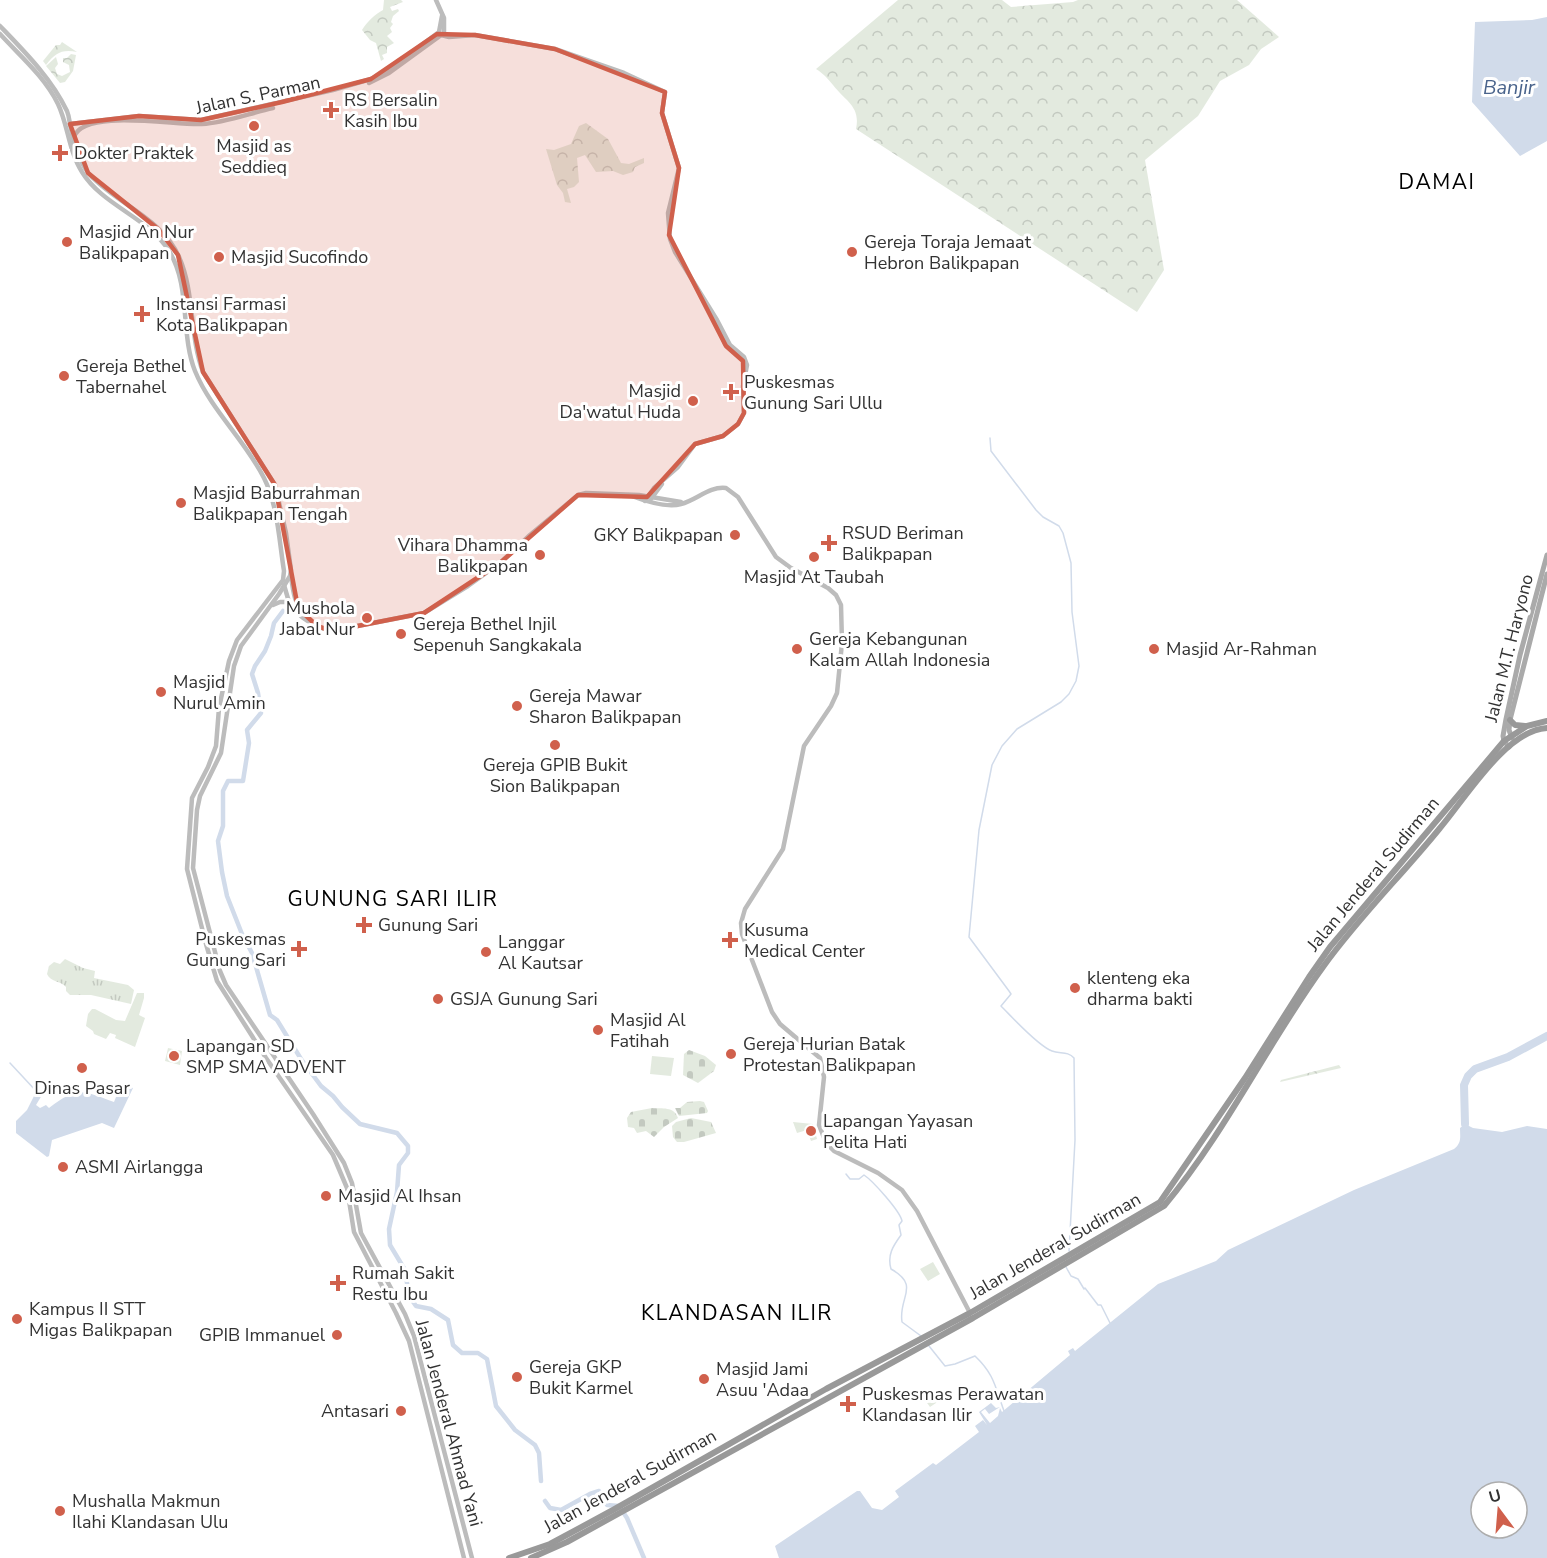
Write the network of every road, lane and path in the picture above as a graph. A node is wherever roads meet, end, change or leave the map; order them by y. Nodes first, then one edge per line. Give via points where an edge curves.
1 (436, 0) edge
2 (0, 26) edge
3 (0, 34) edge
4 (440, 34) junction
5 (70, 124) junction
6 (74, 139) junction
7 (648, 499) junction
8 (1547, 555) edge
9 (291, 570) junction
10 (1547, 574) edge
11 (283, 583) junction
12 (293, 593) junction
13 (279, 594) junction
14 (286, 594) junction
15 (270, 597) junction
16 (289, 602) junction
17 (271, 606) junction
18 (315, 624) junction
19 (226, 676) junction
20 (232, 677) junction
21 (1510, 720) junction
22 (1547, 722) edge
23 (1527, 726) junction
24 (1547, 728) edge
25 (1513, 739) junction
26 (1507, 744) junction
27 (971, 1316) junction
28 (937, 1334) junction
29 (447, 1465) junction
30 (441, 1467) junction
31 (614, 1513) junction
32 (461, 1517) junction
33 (454, 1519) junction
34 (587, 1528) junction
35 (464, 1558) edge
36 (472, 1558) edge
37 (508, 1558) edge
38 (531, 1558) edge

1 - 4 main road via 445,23
2 - 5 main road via 51,84
3 - 11 main road via 54,96 78,166 96,189 162,242 173,260 182,288 190,356 196,373 268,488 276,514
4 - 5 main road, Jalan S. Parman via 371,79 303,98 201,120 140,116
4 - 6 main road, Jalan S. Parman via 387,75 334,93 201,124 139,120 84,126
4 - 7 main road via 484,36 555,49 665,92 662,113 679,168 668,213 669,235 675,252 714,316 725,344 741,357 745,372 744,413 723,436 695,444
5 - 6 main road
6 - 9 main road via 87,172 169,239 178,255 188,284 196,354 203,372 275,485
7 - 18 main road via 578,495 500,563 424,613 343,630 327,630
7 - 27 main road via 683,503 716,488 726,488 738,497 776,557 828,588 841,605 837,693 804,746 783,849 745,909 741,931 772,1012 780,1024 820,1058 824,1077 819,1125 826,1143 902,1190 917,1211
8 - 26 main road, Jalan M.T. Haryono via 1520,655 1504,732
9 - 11 main road, Jalan Jenderal Ahmad Yani
9 - 12 main road
10 - 21 main road, Jalan M.T. Haryono
11 - 13 main road, Jalan Jenderal Ahmad Yani
11 - 14 main road
11 - 15 main road, Jalan Jenderal Ahmad Yani
12 - 14 main road
12 - 18 main road via 298,608
13 - 14 main road
13 - 15 main road
13 - 17 main road, Jalan Jenderal Ahmad Yani
14 - 16 main road
15 - 19 main road, Jalan Jenderal Ahmad Yani via 237,640
16 - 17 main road
16 - 18 main road
17 - 20 main road, Jalan Jenderal Ahmad Yani via 241,646
19 - 20 main road
19 - 30 main road, Jalan Jenderal Ahmad Yani via 216,746 192,798 187,851 186,869 206,944 217,981 232,1007 328,1146 345,1180 354,1232 409,1341
20 - 29 main road, Jalan Jenderal Ahmad Yani via 220,753 197,810 195,880 220,971 238,1005 344,1163 363,1238 414,1336
21 - 23 highway via 1515,725
21 - 25 main road, Jalan M.T. Haryono
22 - 23 highway, Jalan Jenderal Sudirman
23 - 25 highway, Jalan Jenderal Sudirman
24 - 25 highway, Jalan Jenderal Sudirman
25 - 26 highway, Jalan Jenderal Sudirman
26 - 27 highway, Jalan Jenderal Sudirman via 1342,937 1185,1180 1164,1206
27 - 28 highway, Jalan Jenderal Sudirman
28 - 31 highway, Jalan Jenderal Sudirman via 920,1339 632,1499
28 - 31 highway, Jalan Jenderal Sudirman via 628,1509
29 - 30 main road
29 - 32 main road, Jalan Jenderal Ahmad Yani
30 - 33 main road, Jalan Jenderal Ahmad Yani
31 - 34 highway, Jalan Jenderal Sudirman
32 - 33 main road
32 - 36 main road, Jalan Jenderal Ahmad Yani
33 - 35 main road, Jalan Jenderal Ahmad Yani
34 - 37 highway, Jalan Jenderal Sudirman
34 - 38 highway, Jalan Jenderal Sudirman

